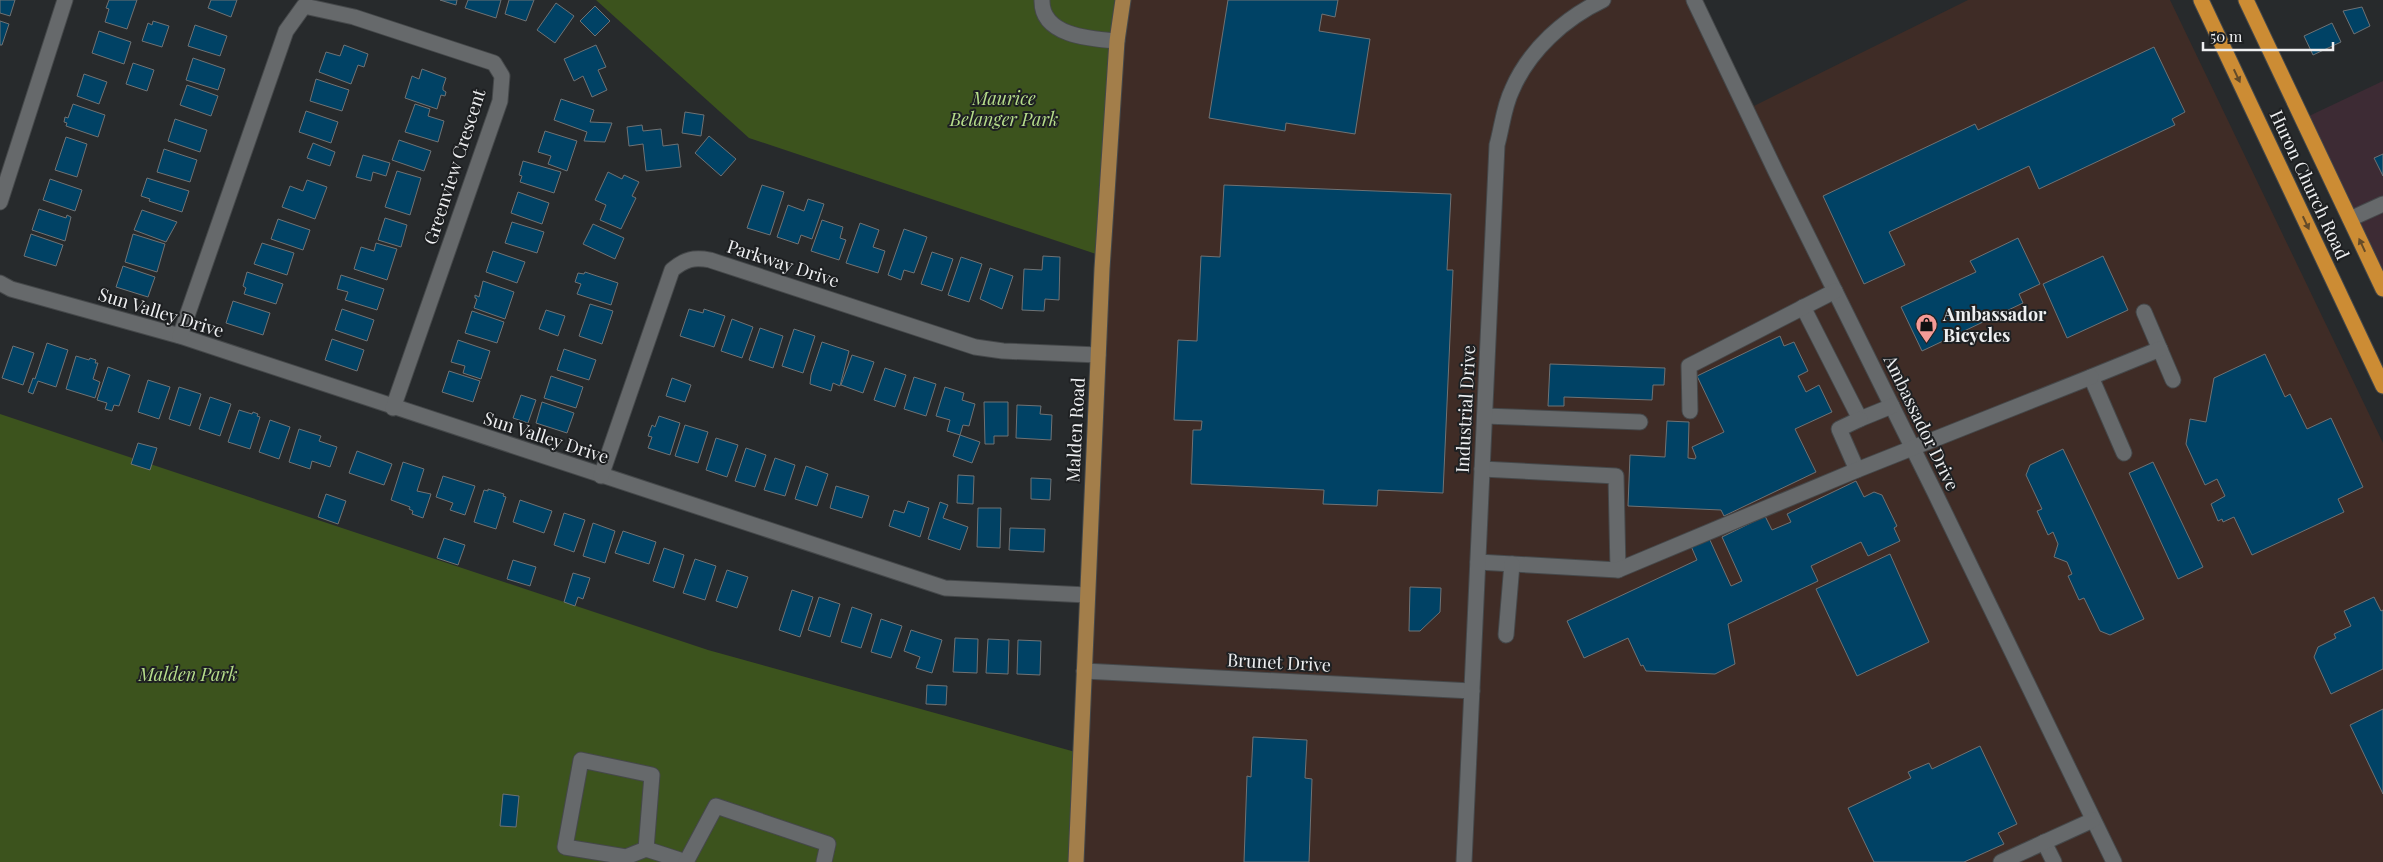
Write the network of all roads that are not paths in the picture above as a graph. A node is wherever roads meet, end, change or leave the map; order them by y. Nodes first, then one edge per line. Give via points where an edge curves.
1 (65, 0) edge
2 (1042, 0) edge
3 (1123, 0) edge
4 (1604, 0) edge
5 (1694, 0) edge
6 (2201, 0) edge
7 (2246, 0) edge
8 (1117, 41) junction
9 (0, 202) edge
10 (2383, 204) edge
11 (2350, 219) junction
12 (0, 283) edge
13 (2383, 289) edge
14 (1835, 291) junction
15 (1803, 307) junction
16 (2144, 312) dead end
17 (180, 336) junction
18 (2160, 348) junction
19 (1098, 355) junction
20 (2091, 377) junction
21 (2174, 380) dead end
22 (2383, 386) edge
23 (1892, 406) junction
24 (393, 408) junction
25 (1690, 411) dead end
26 (1485, 416) junction
27 (1860, 419) junction
28 (1640, 422) dead end
29 (1913, 448) junction
30 (2124, 453) dead end
31 (1482, 469) junction
32 (1857, 470) junction
33 (601, 476) junction
34 (1478, 562) junction
35 (1512, 564) junction
36 (1618, 570) junction
37 (1087, 594) junction
38 (1506, 634) dead end
39 (1084, 671) junction
40 (1472, 691) junction
41 (2093, 820) junction
42 (2044, 842) junction
43 (646, 850) junction
44 (686, 862) edge
45 (824, 862) edge
46 (1076, 862) edge
47 (1464, 862) edge
48 (2001, 862) edge
49 (2054, 862) edge
50 (2114, 862) edge

1 - 9 street
2 - 8 street via 1045,16 1057,27 1080,38
3 - 8 main road, Malden Road
4 - 26 street, Industrial Drive via 1583,10 1550,36 1528,61 1512,90 1497,145
5 - 14 street, Ambassador Drive
6 -> 22 highway, Huron Church Road
7 - 11 highway, Huron Church Road
8 - 19 main road, Malden Road
10 - 11 street
13 -> 11 highway, Huron Church Road
12 - 17 street, Sun Valley Drive
14 - 15 street
14 - 23 street, Ambassador Drive
15 - 25 street via 1690,366
15 - 27 street
16 - 18 street
17 - 24 street, Sun Valley Drive
17 - 24 street, Greenview Crescent via 286,31 304,6 354,17 494,62 502,76 500,101
18 - 20 street
18 - 21 street
19 - 33 street, Parkway Drive via 975,347 710,260 685,260 672,270
19 - 37 main road, Malden Road
20 - 29 street
20 - 30 street
23 - 27 street
23 - 29 street, Ambassador Drive
24 - 33 street, Sun Valley Drive
26 - 28 street
26 - 31 street, Industrial Drive
27 - 32 street via 1839,429
29 - 32 street
29 - 41 street, Ambassador Drive
31 - 34 street, Industrial Drive
31 - 36 street via 1616,476
32 - 36 street
33 - 37 street, Sun Valley Drive via 945,588
34 - 35 street
34 - 40 street, Industrial Drive
35 - 36 street
35 - 38 street
37 - 39 main road, Malden Road
39 - 40 street, Brunet Drive
39 - 46 main road, Malden Road
40 - 47 street, Industrial Drive
41 - 42 street
41 - 50 street, Ambassador Drive
42 - 48 street
42 - 49 street
43 - 43 street via 652,775 581,760 565,848 626,857
43 - 44 street
44 - 45 street via 716,806 828,844

